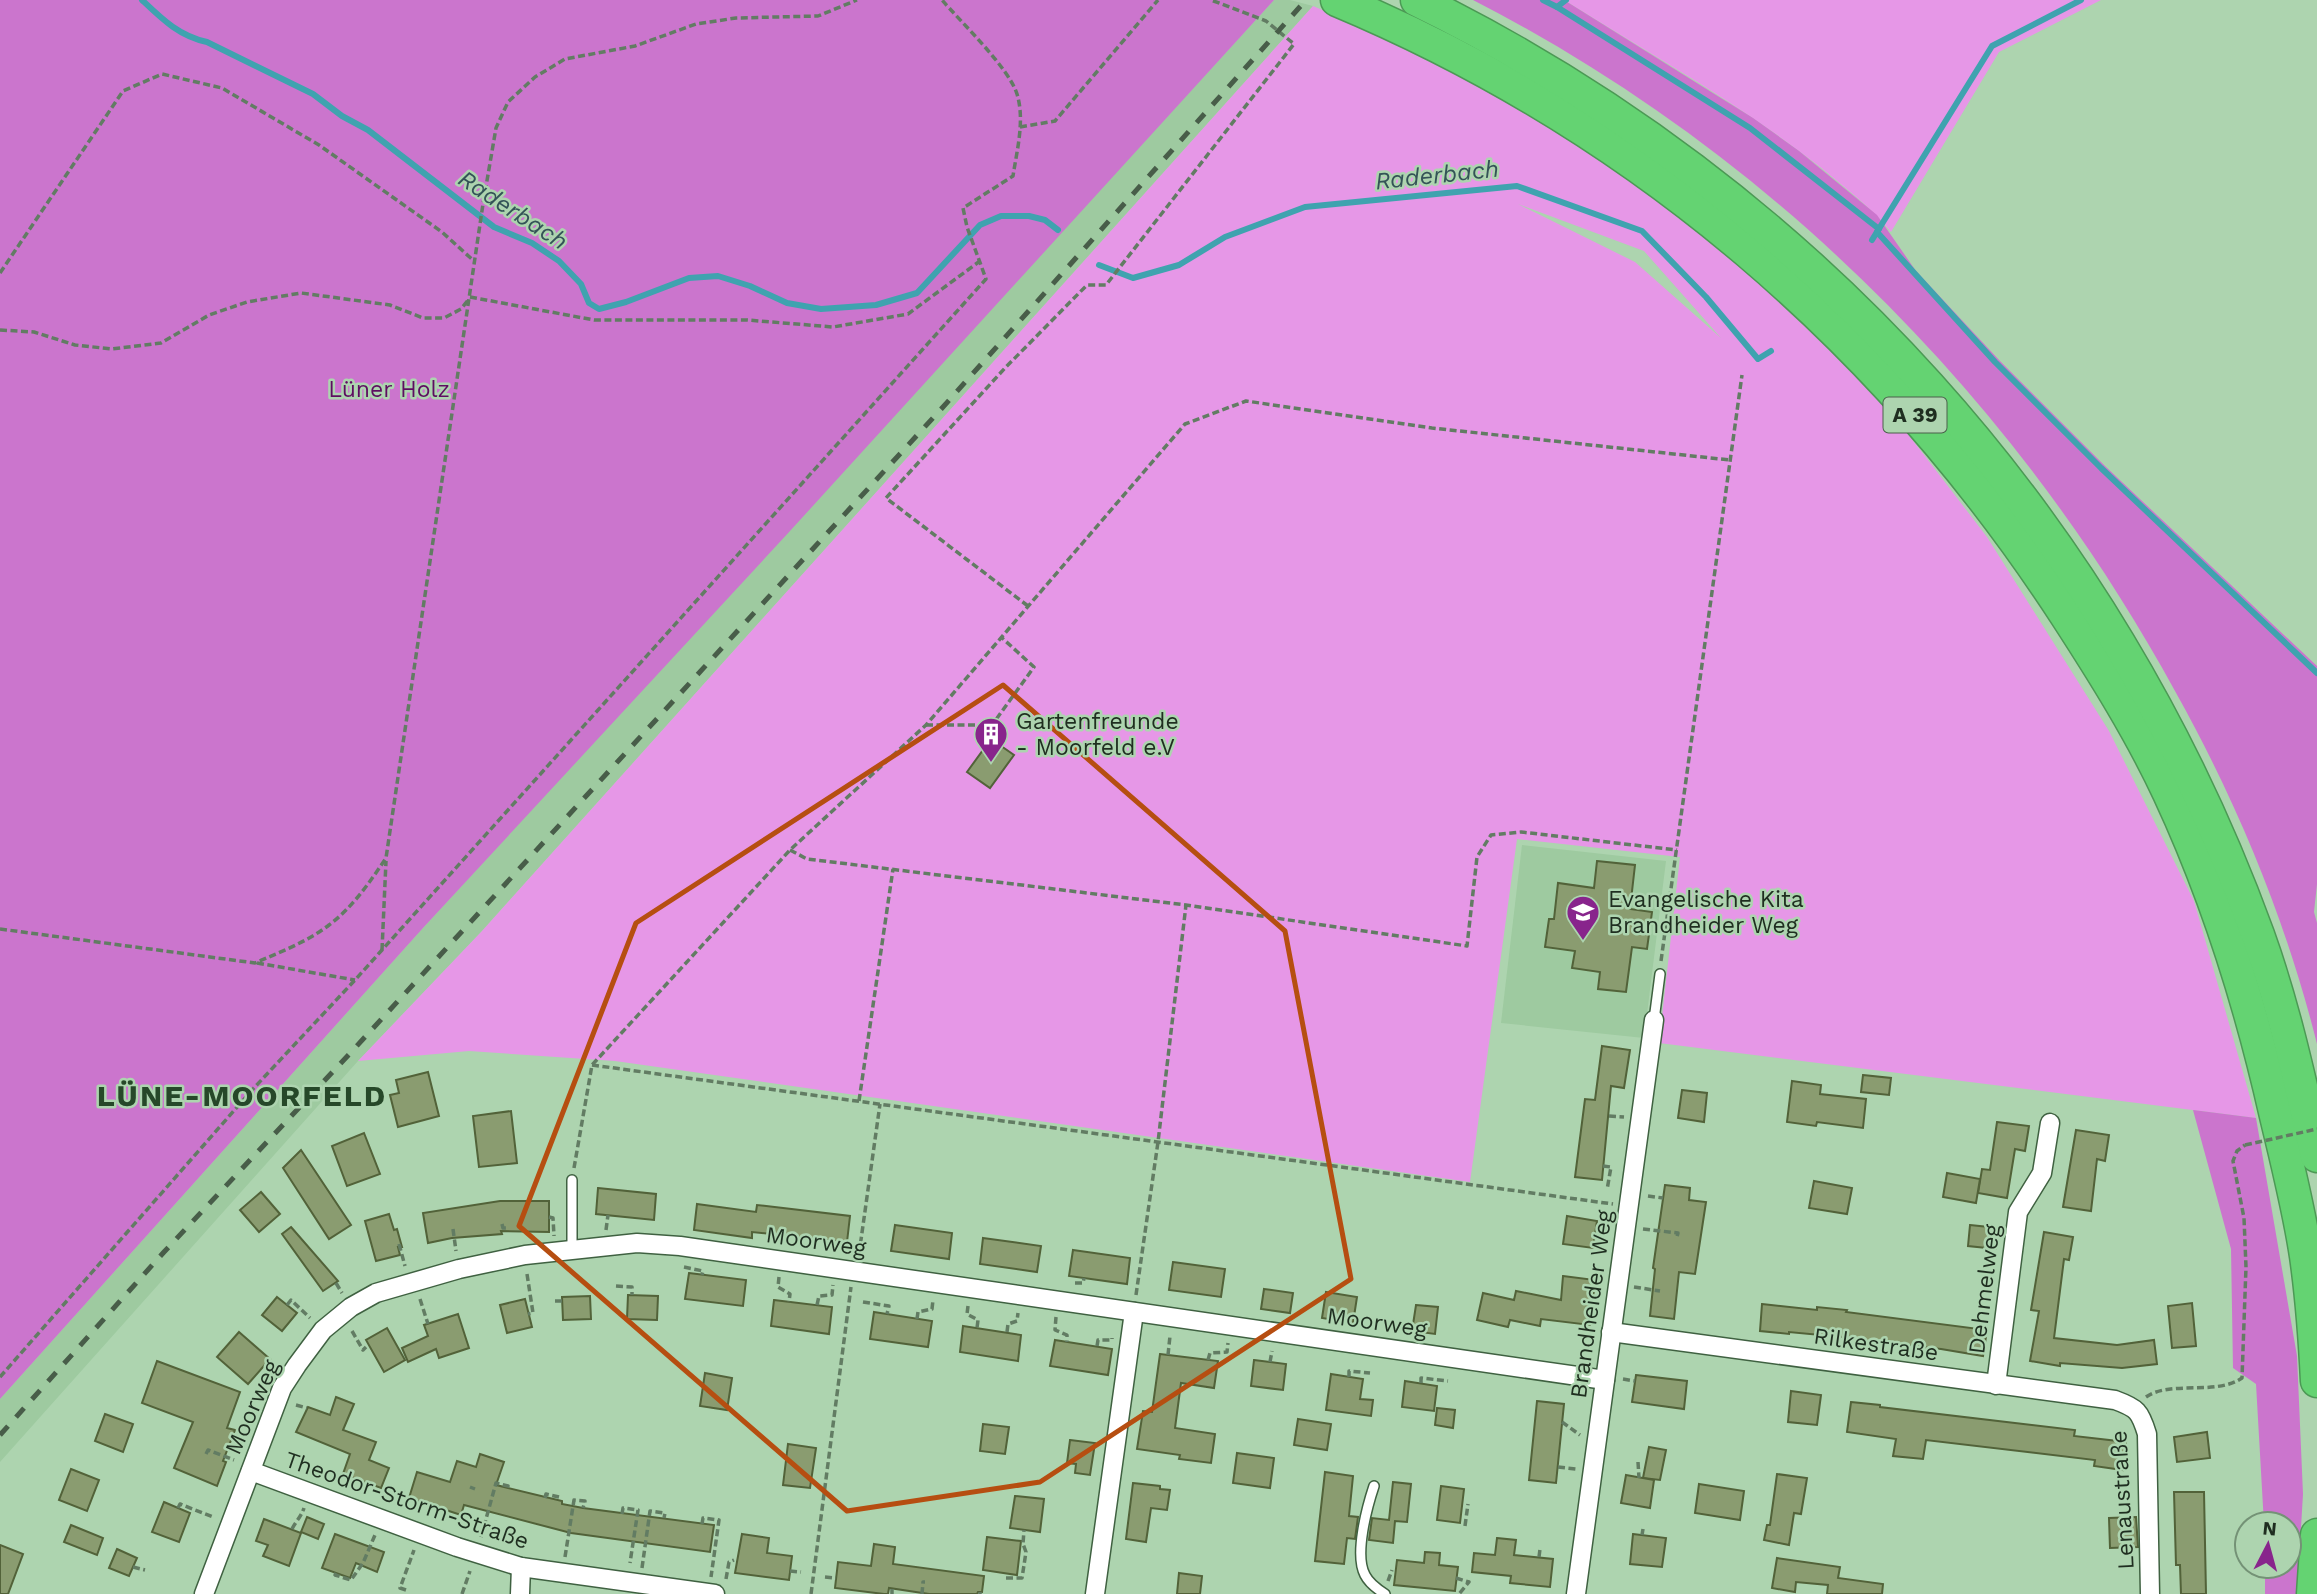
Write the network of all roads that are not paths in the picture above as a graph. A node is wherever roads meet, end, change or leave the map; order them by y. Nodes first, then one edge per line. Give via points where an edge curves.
1 (1337, 0) edge
2 (1417, 0) edge
3 (1660, 974) road end
4 (1654, 1020) joint
5 (2050, 1123) dead end
6 (2317, 1156) edge
7 (572, 1180) road end
8 (572, 1251) junction
9 (1125, 1310) junction
10 (1611, 1332) junction
11 (1605, 1380) junction
12 (2317, 1381) edge
13 (1996, 1385) junction
14 (2133, 1406) joint
15 (251, 1469) junction
16 (1374, 1486) dead end
17 (2317, 1535) edge
18 (521, 1566) junction
19 (720, 1589) edge
20 (709, 1593) edge
21 (204, 1594) edge
22 (520, 1594) edge
23 (1095, 1594) edge
24 (1385, 1594) edge
25 (1576, 1594) edge
26 (2150, 1594) edge
27 (2313, 1594) edge

1 - 12 highway, A 39 via 1408,31 1547,105 1720,227 1881,378 2016,541 2095,660 2147,750 2210,890 2257,1038 2291,1178 2305,1255
2 - 6 highway, A 39 via 1601,104 1736,202 1885,338 2010,482 2122,646 2199,791 2259,939
3 - 4 lane
4 - 10 street, Brandheider Weg
5 - 13 street, Dehmelweg via 2042,1173 2018,1212
7 - 8 lane
8 - 9 street, Moorweg via 637,1243 680,1246
8 - 15 street, Moorweg via 525,1255 412,1282 376,1293 343,1313 323,1330 282,1388
9 - 11 street, Moorweg
9 - 23 street
10 - 11 street, Brandheider Weg
10 - 13 street, Rilkestraße
11 - 25 street, Brandheider Weg
13 - 14 street, Rilkestraße
14 - 26 street, Lenaustraße via 2142,1416 2147,1434
15 - 18 street, Theodor-Storm-Straße via 381,1520
15 - 21 street, Moorweg
16 - 24 lane via 1361,1561 1364,1574
17 - 27 highway
18 - 20 street, Theodor-Storm-Straße
18 - 22 street
19 - 20 street, Theodor-Storm-Straße

